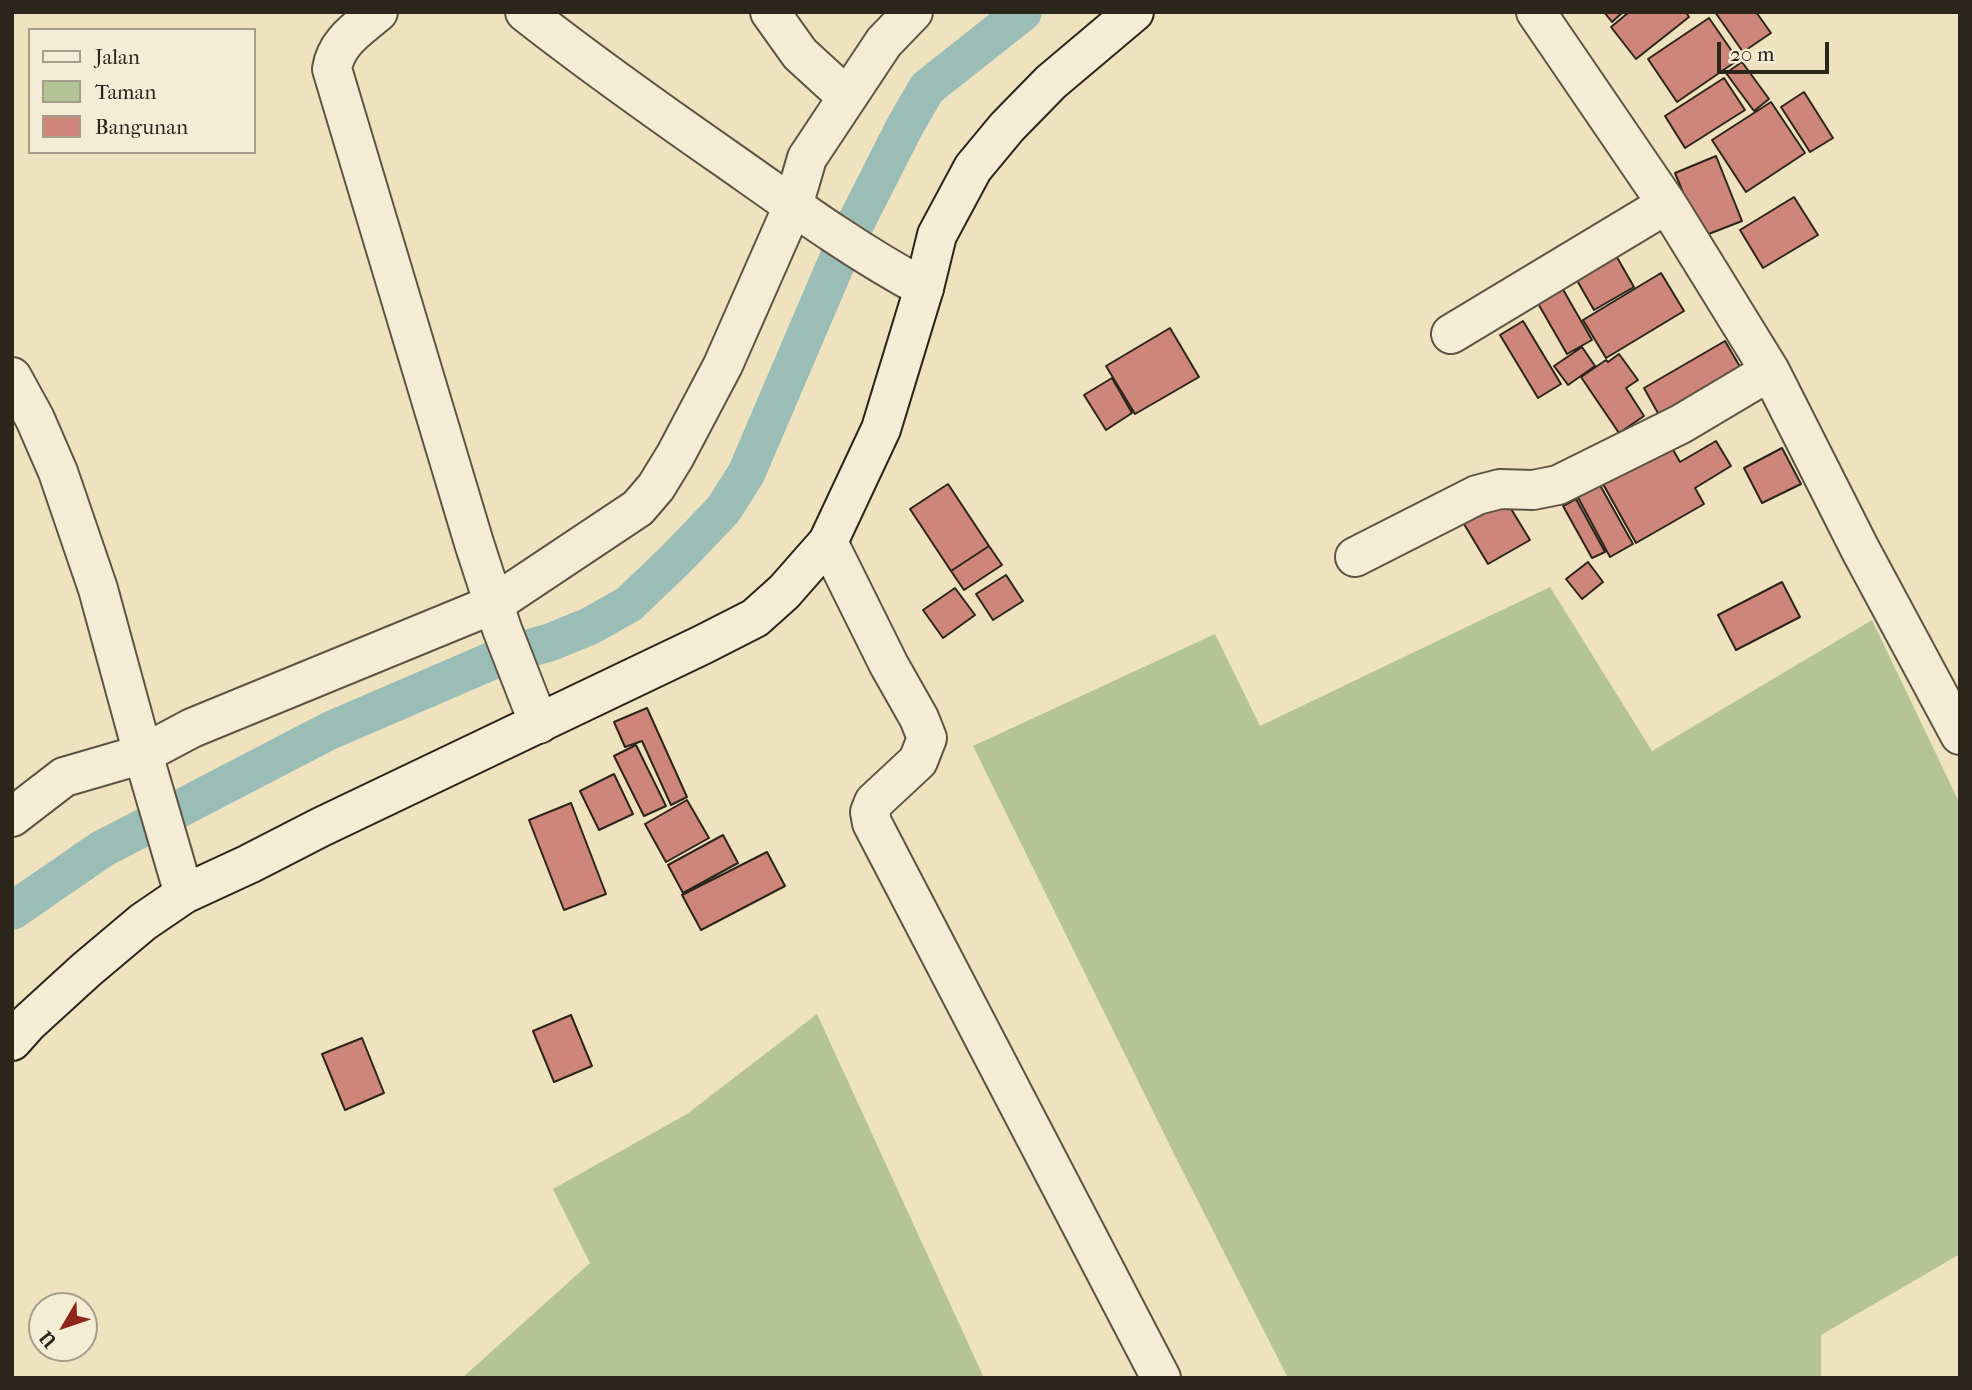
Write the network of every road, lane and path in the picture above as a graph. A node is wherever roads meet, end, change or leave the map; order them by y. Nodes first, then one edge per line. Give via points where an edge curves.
1 (378, 12) edge
2 (525, 12) edge
3 (770, 12) edge
4 (913, 12) edge
5 (1536, 12) edge
6 (1127, 14) edge
7 (847, 97) junction
8 (1667, 204) junction
9 (793, 206) junction
10 (924, 288) junction
11 (1451, 334) dead end
12 (1770, 371) junction
13 (12, 377) edge
14 (828, 542) junction
15 (1355, 557) dead end
16 (498, 617) junction
17 (533, 709) junction
18 (1960, 735) edge
19 (147, 768) junction
20 (12, 817) edge
21 (184, 894) junction
22 (12, 1041) edge
23 (1161, 1378) edge

1 - 16 street via 341,44 332,69
2 - 9 street via 592,65
3 - 7 street via 800,54
4 - 7 street via 884,42
5 - 8 street
6 - 10 street via 1051,82 973,168 937,235
7 - 9 street via 807,158
8 - 11 street
8 - 12 street
9 - 10 street
9 - 16 street via 723,365 656,487 638,508
10 - 14 street via 881,429
12 - 15 street via 1681,424 1558,485 1477,495
12 - 18 street
13 - 19 street via 58,472 98,589
14 - 17 street via 755,618
14 - 23 street via 927,738 918,761 874,802 872,823
16 - 17 street
16 - 19 street via 192,728
17 - 21 street via 321,827
19 - 20 street via 64,777
19 - 21 street
21 - 22 street via 86,970

